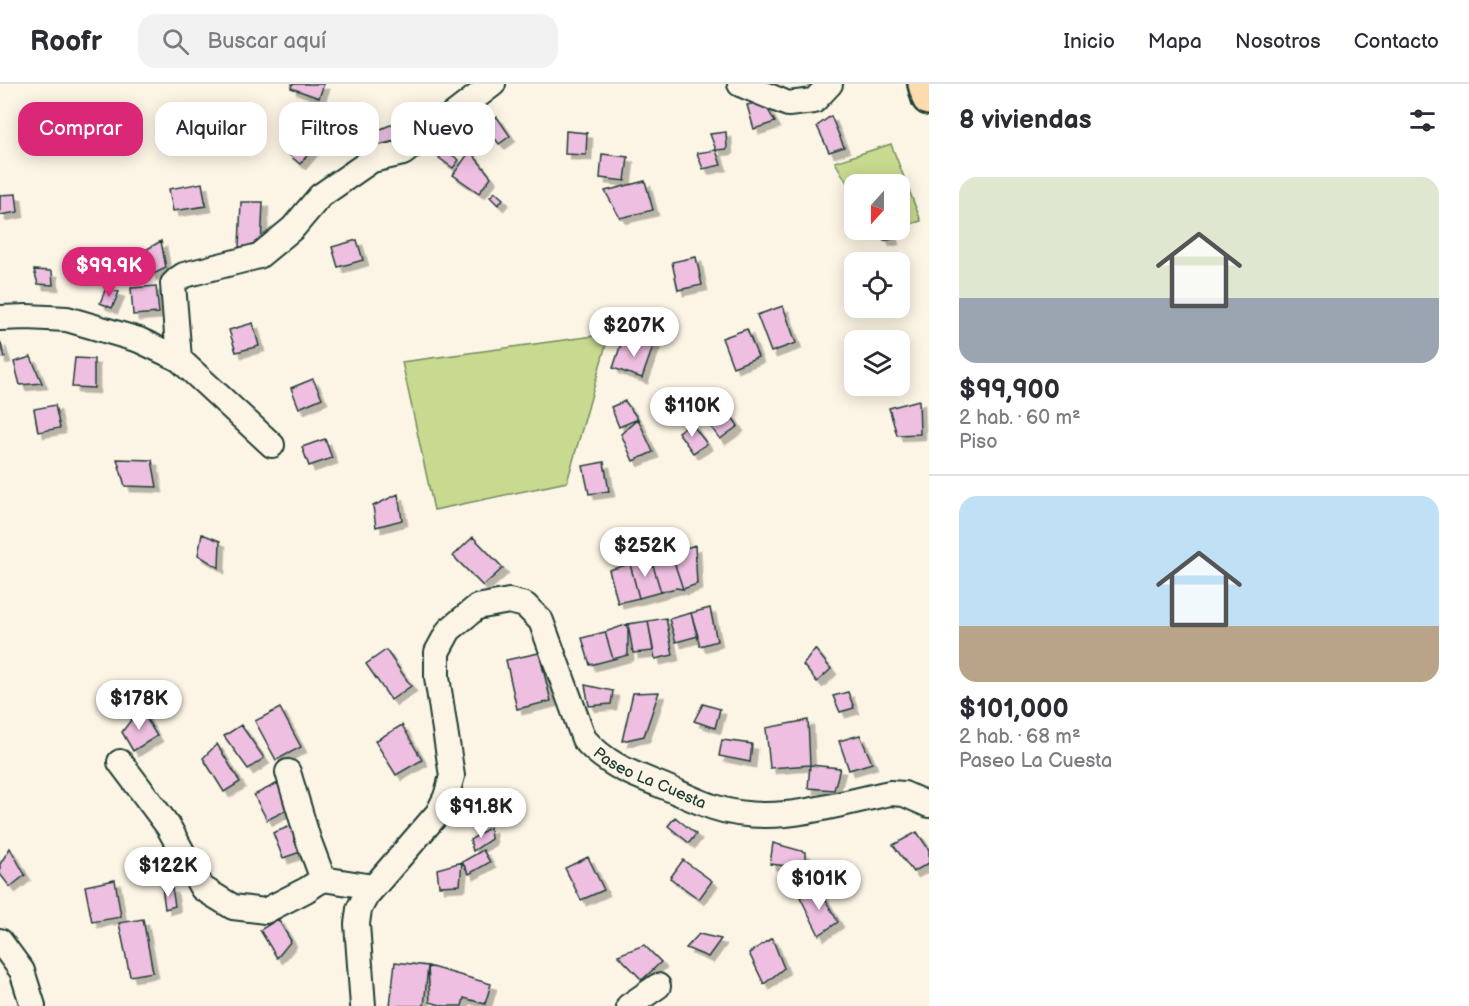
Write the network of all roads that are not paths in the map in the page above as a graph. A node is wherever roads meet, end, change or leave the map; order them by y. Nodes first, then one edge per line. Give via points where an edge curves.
1 (493, 84) edge
2 (740, 84) edge
3 (830, 84) edge
4 (925, 84) edge
5 (467, 92) edge
6 (929, 98) edge
7 (0, 318) edge
8 (179, 359) junction
9 (273, 445) dead end
10 (120, 762) dead end
11 (288, 772) dead end
12 (929, 805) edge
13 (323, 879) junction
14 (373, 887) junction
15 (0, 940) edge
16 (658, 986) dead end
17 (33, 1006) edge
18 (363, 1006) edge
19 (629, 1006) edge

1 - 5 street
2 - 3 street via 788,104 814,101
4 - 6 highway
5 - 8 street via 403,153 372,160 320,196 293,228 259,256 178,279 173,284
7 - 8 street via 67,319 138,340
8 - 9 street
10 - 13 street via 168,826 202,888 233,907 265,911
11 - 13 street
12 - 14 street, Paseo La Cuesta via 904,794 890,793 789,815 749,815 715,807 613,765 584,739 541,621 525,605 509,601 477,607 449,630 437,652 437,677 452,776 438,813
13 - 14 street
14 - 18 street, Paseo La Cuesta via 359,909 357,924
15 - 17 street via 22,971
16 - 19 street

